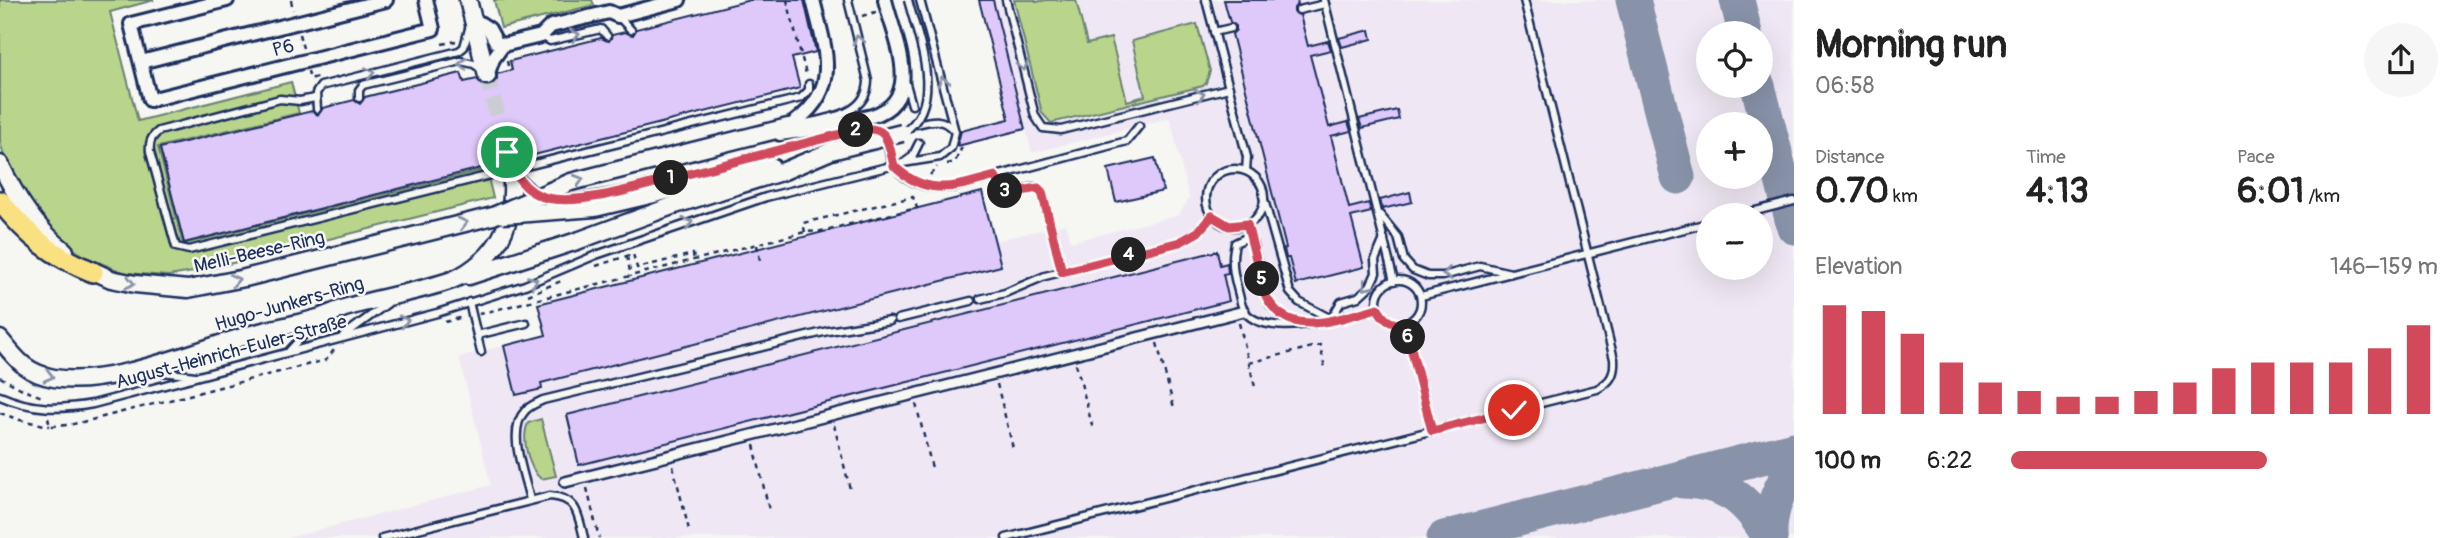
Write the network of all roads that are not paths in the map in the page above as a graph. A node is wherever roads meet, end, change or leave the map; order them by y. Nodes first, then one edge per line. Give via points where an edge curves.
1 (228, 0) edge
2 (386, 0) edge
3 (426, 0) edge
4 (468, 0) edge
5 (614, 0) edge
6 (679, 0) edge
7 (813, 0) edge
8 (848, 0) edge
9 (885, 0) edge
10 (908, 0) edge
11 (920, 0) edge
12 (1006, 0) edge
13 (1206, 0) edge
14 (1524, 0) edge
15 (1324, 2) edge
16 (1299, 10) dead end
17 (618, 16) junction
18 (472, 18) junction
19 (1231, 28) dead end
20 (631, 30) dead end
21 (1214, 32) junction
22 (541, 36) junction
23 (607, 36) dead end
24 (504, 50) junction
25 (141, 62) junction
26 (904, 74) junction
27 (487, 76) junction
28 (809, 85) road end
29 (1229, 88) junction
30 (315, 98) junction
31 (359, 99) dead end
32 (912, 105) dead end
33 (317, 109) dead end
34 (917, 124) dead end
35 (1139, 127) dead end
36 (784, 130) junction
37 (955, 132) junction
38 (902, 133) joint
39 (919, 143) dead end
40 (831, 151) junction
41 (507, 152) tunnel mouth
42 (903, 163) junction
43 (0, 164) edge
44 (894, 166) junction
45 (511, 169) junction
46 (1246, 171) junction
47 (995, 176) junction
48 (1264, 196) junction
49 (0, 201) edge
50 (1794, 201) edge
51 (1773, 206) edge
52 (1378, 213) junction
53 (493, 216) junction
54 (1212, 216) junction
55 (1247, 224) junction
56 (1696, 226) edge
57 (1250, 236) junction
58 (1384, 238) junction
59 (1588, 254) junction
60 (93, 272) junction
61 (1062, 272) junction
62 (1513, 273) junction
63 (453, 280) junction
64 (1394, 281) junction
65 (398, 296) junction
66 (1421, 296) junction
67 (980, 299) dead end
68 (971, 301) dead end
69 (469, 302) junction
70 (1378, 308) junction
71 (1240, 312) junction
72 (320, 317) junction
73 (898, 319) dead end
74 (1331, 319) junction
75 (890, 321) dead end
76 (526, 323) dead end
77 (1300, 324) junction
78 (1405, 324) junction
79 (477, 335) junction
80 (0, 339) edge
81 (338, 339) junction
82 (289, 352) junction
83 (481, 352) dead end
84 (0, 356) edge
85 (20, 365) junction
86 (135, 370) junction
87 (200, 376) junction
88 (0, 396) edge
89 (1432, 431) junction
90 (565, 482) dead end
91 (530, 500) junction
92 (382, 538) edge
93 (584, 538) edge
94 (1006, 538) edge

1 - 25 street, P6 via 131,24
2 - 25 street, P6
3 - 25 street, P6 via 433,29 150,100
4 - 18 street
5 - 17 street
6 - 17 street
7 - 36 street, Melli-Beese-Ring via 827,77 815,103
36 -> 8 lane, Melli-Beese-Ring via 847,112 863,100 868,81
9 - 26 street
10 - 38 lane, bridge via 926,86 921,110
37 -> 11 lane
12 -> 29 lane via 1035,116 1043,128 1061,130
13 - 21 lane
14 - 59 lane
15 - 16 lane
15 - 52 lane
17 - 20 lane
17 - 22 street via 609,12 551,26
18 - 24 street via 489,29
18 - 27 street
30 -> 18 lane via 326,84 459,51
19 - 21 lane
21 - 29 lane
22 -> 23 lane via 550,41 601,29
22 - 24 street
24 - 27 street via 493,59
26 - 32 lane
26 - 36 street, Melli-Beese-Ring via 895,103 881,113 816,130
27 -> 31 lane via 474,64 461,61 363,85
28 - 45 lane via 801,98
29 - 46 lane via 1247,157
30 - 33 lane
30 - 45 lane via 280,99 153,135 150,152 176,247 189,250
34 - 37 lane via 935,119 948,123
35 - 47 lane via 1126,141
53 -> 36 street, Melli-Beese-Ring, bridge via 571,182
37 - 42 lane, August-Heinrich-Euler-Straße via 951,148 940,157
38 - 40 street, Melli-Beese-Ring, bridge
39 - 42 lane
40 - 53 street, Melli-Beese-Ring, bridge via 616,204
40 - 63 street, bridge via 784,171
41 - 45 street, Hugo-Junkers-Ring
42 - 44 lane, August-Heinrich-Euler-Straße
43 - 60 street, Melli-Beese-Ring via 26,211 46,234
44 - 45 lane via 884,135 866,128 580,198 538,195
44 - 47 lane via 911,180 930,187 955,187
69 -> 44 lane, August-Heinrich-Euler-Straße via 766,197
45 - 63 street, Hugo-Junkers-Ring via 512,205 505,230 482,262
46 - 48 lane via 1259,182
46 - 54 lane via 1226,171 1211,181 1206,198
47 - 61 lane via 1001,189 1010,193 1034,187 1042,192
48 - 55 lane via 1258,215
48 - 74 lane via 1290,292
49 - 60 highway via 50,251
50 - 51 lane
52 - 58 lane
62 -> 52 lane via 1480,266 1443,276 1413,270 1404,260 1398,237
60 -> 53 street, Melli-Beese-Ring via 151,287 210,286
54 - 55 lane via 1229,226
54 - 61 lane via 1198,232 1180,242
55 - 57 lane
56 - 59 lane
57 - 71 lane via 1235,243 1231,262
57 - 77 lane via 1270,305
58 - 64 lane
58 -> 74 lane via 1370,286 1358,297 1341,302
59 - 62 lane
59 - 89 lane via 1614,359 1615,369 1606,385
61 - 67 lane
62 - 66 lane
63 - 65 street, Hugo-Junkers-Ring
64 - 66 lane via 1408,282
64 - 70 lane via 1382,288
65 - 72 street, Hugo-Junkers-Ring
65 - 81 lane
66 - 78 lane via 1417,317
68 - 73 lane
69 - 79 lane
81 -> 69 lane, August-Heinrich-Euler-Straße
70 - 74 lane
70 - 78 lane via 1385,320
71 - 77 lane via 1272,325
71 - 90 street
72 - 82 lane
72 - 86 street, Hugo-Junkers-Ring
74 - 77 lane
75 - 91 lane via 828,331 543,400 526,408 515,434
76 - 79 lane
78 - 89 lane
79 - 83 lane
80 - 85 street
81 - 82 lane, August-Heinrich-Euler-Straße
82 - 87 lane, August-Heinrich-Euler-Straße
84 - 85 street, Hugo-Junkers-Ring
85 -> 86 street, Hugo-Junkers-Ring via 54,378 79,380
86 - 87 lane
87 - 88 lane, August-Heinrich-Euler-Straße via 69,408 32,407
89 - 94 lane
91 - 92 lane
91 - 93 lane via 550,496 570,501

